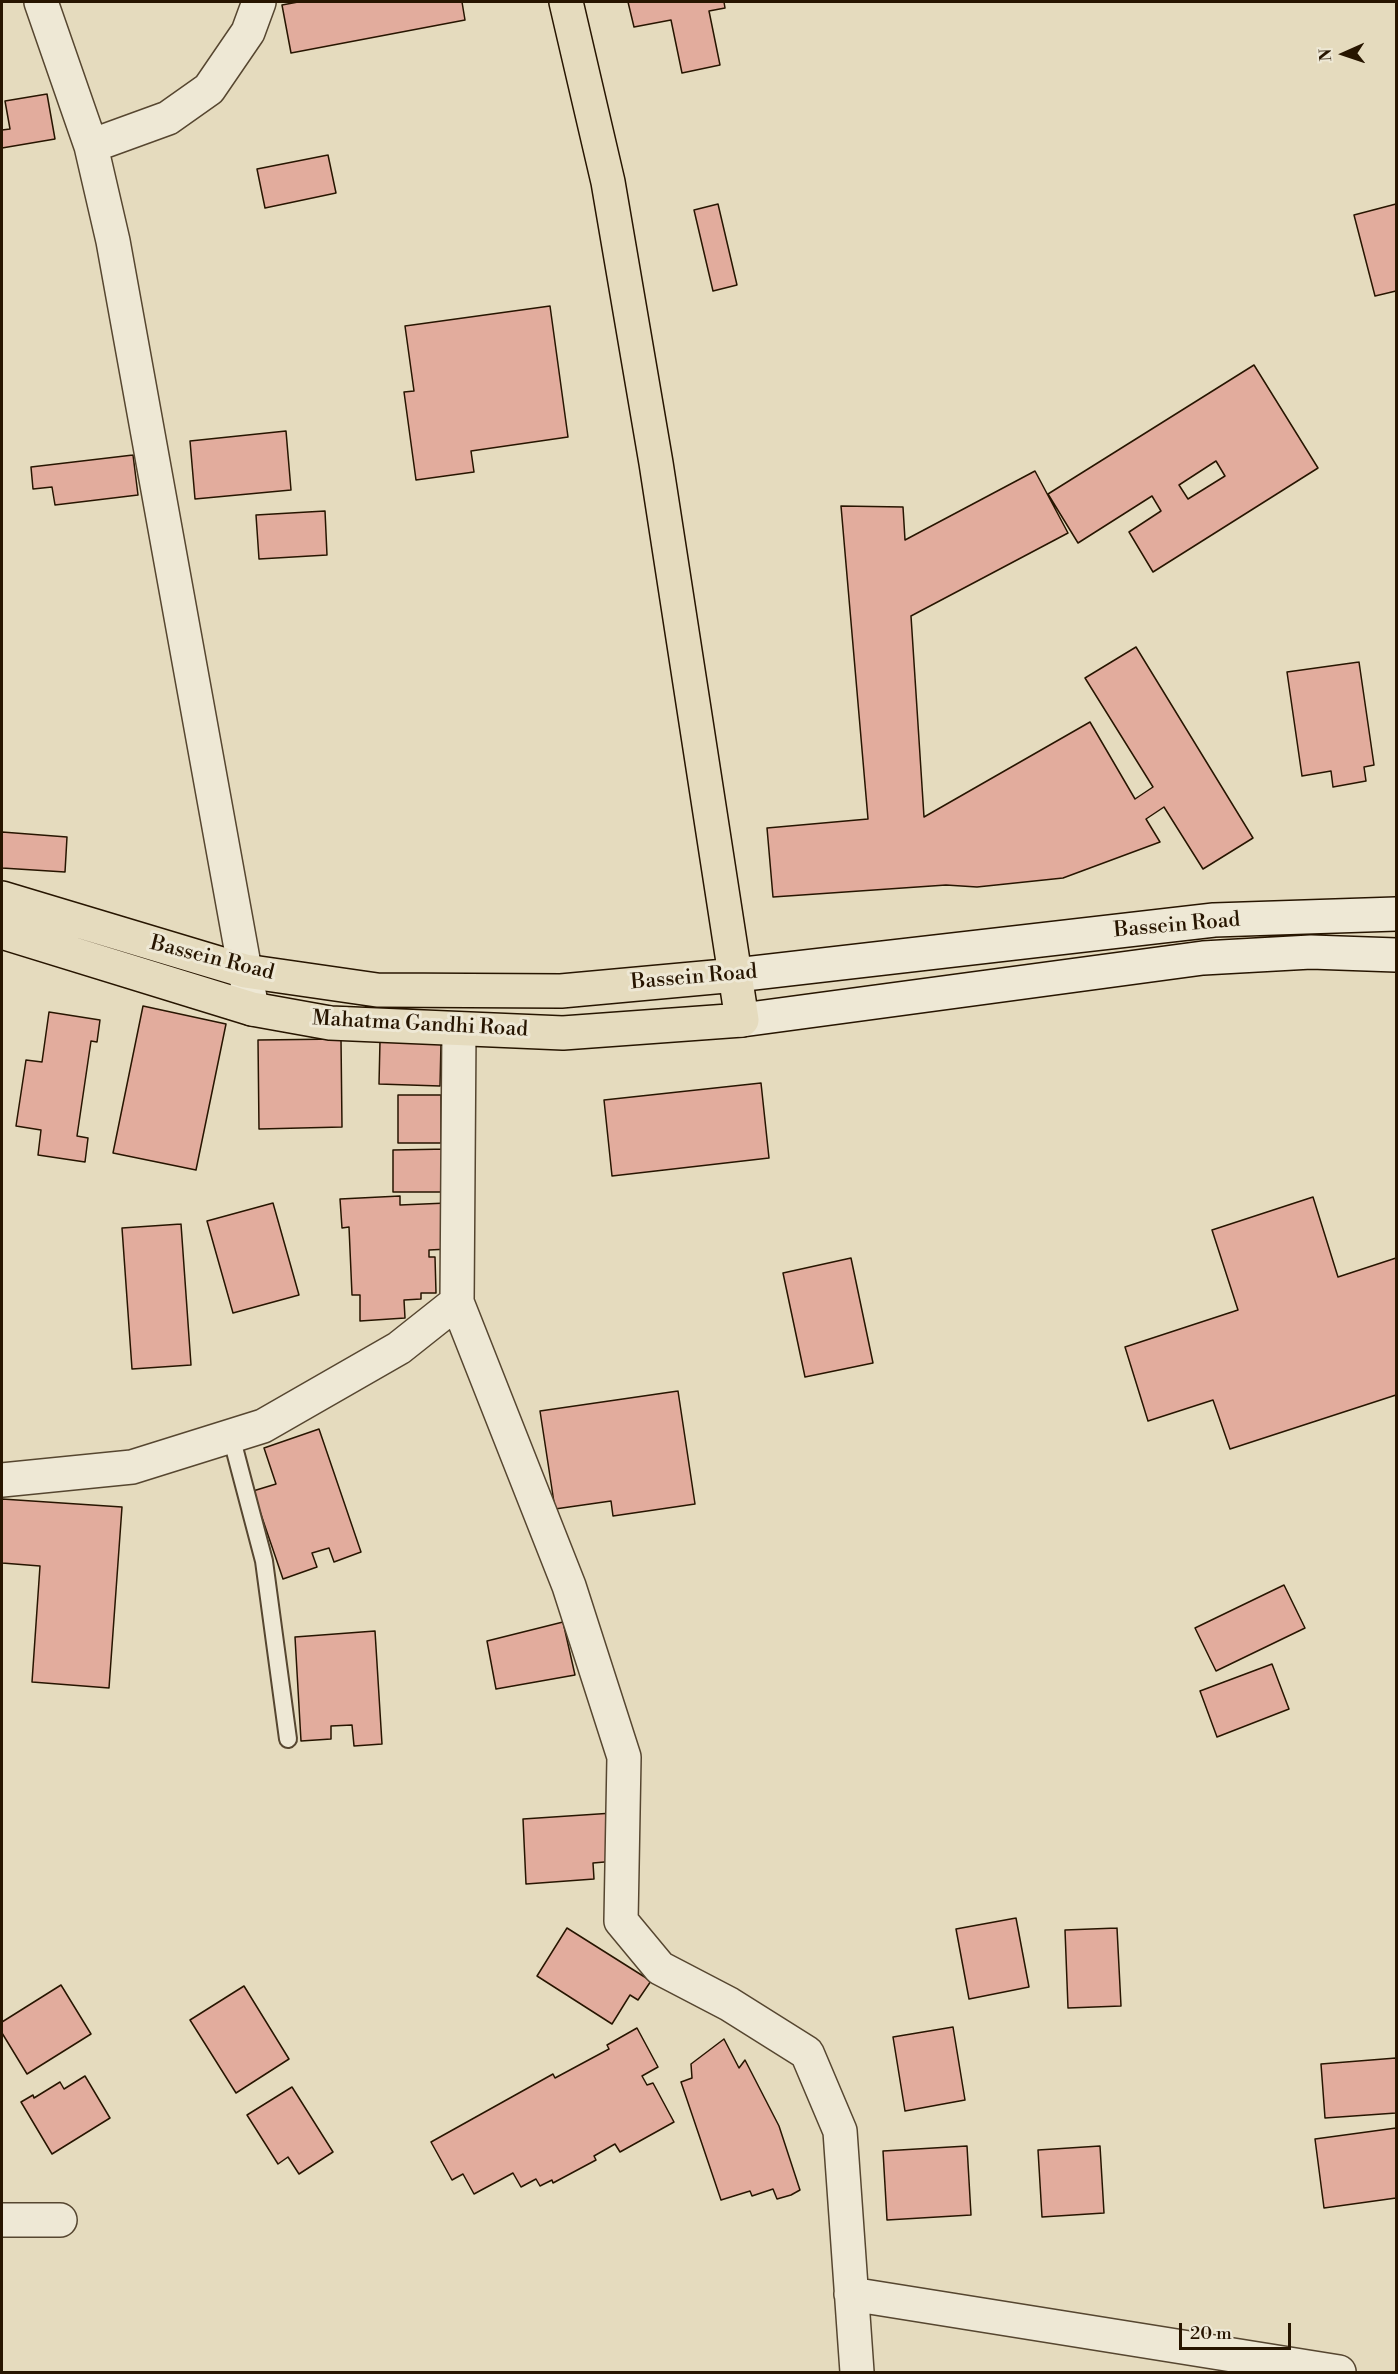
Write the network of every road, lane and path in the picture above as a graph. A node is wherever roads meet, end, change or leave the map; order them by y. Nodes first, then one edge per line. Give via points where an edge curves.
1 (41, 2) edge
2 (259, 2) edge
3 (566, 2) edge
4 (91, 146) junction
5 (2, 898) edge
6 (1396, 914) edge
7 (2, 932) edge
8 (1396, 941) edge
9 (1396, 955) edge
10 (245, 971) junction
11 (736, 975) junction
12 (252, 1009) junction
13 (742, 1020) junction
14 (459, 1029) junction
15 (457, 1302) junction
16 (231, 1436) junction
17 (2, 1480) edge
18 (288, 1739) dead end
19 (2, 2220) edge
20 (60, 2220) dead end
21 (851, 2294) junction
22 (857, 2373) edge
23 (1339, 2373) edge

1 - 4 street
2 - 4 street via 248,32 209,89 168,118
3 - 11 main road via 610,194
4 - 10 street via 122,288
5 - 10 main road, Bassein Road
6 - 11 street, Bassein Road via 1214,920
7 - 12 main road, Mahatma Gandhi Road
8 - 9 street
9 - 13 street, Bassein Road via 1311,952 1203,958
10 - 11 main road, Bassein Road via 377,990 561,991
10 - 12 street
11 - 13 main road
12 - 14 main road, Mahatma Gandhi Road via 330,1023
13 - 14 main road, Mahatma Gandhi Road via 563,1033
14 - 15 street
15 - 16 street via 399,1348 263,1426
15 - 21 street via 569,1586 624,1757 621,1921 660,1968 729,2004 807,2053 840,2131
16 - 17 street via 132,1467
16 - 18 lane via 264,1561
19 - 20 street
21 - 22 street
21 - 23 street

